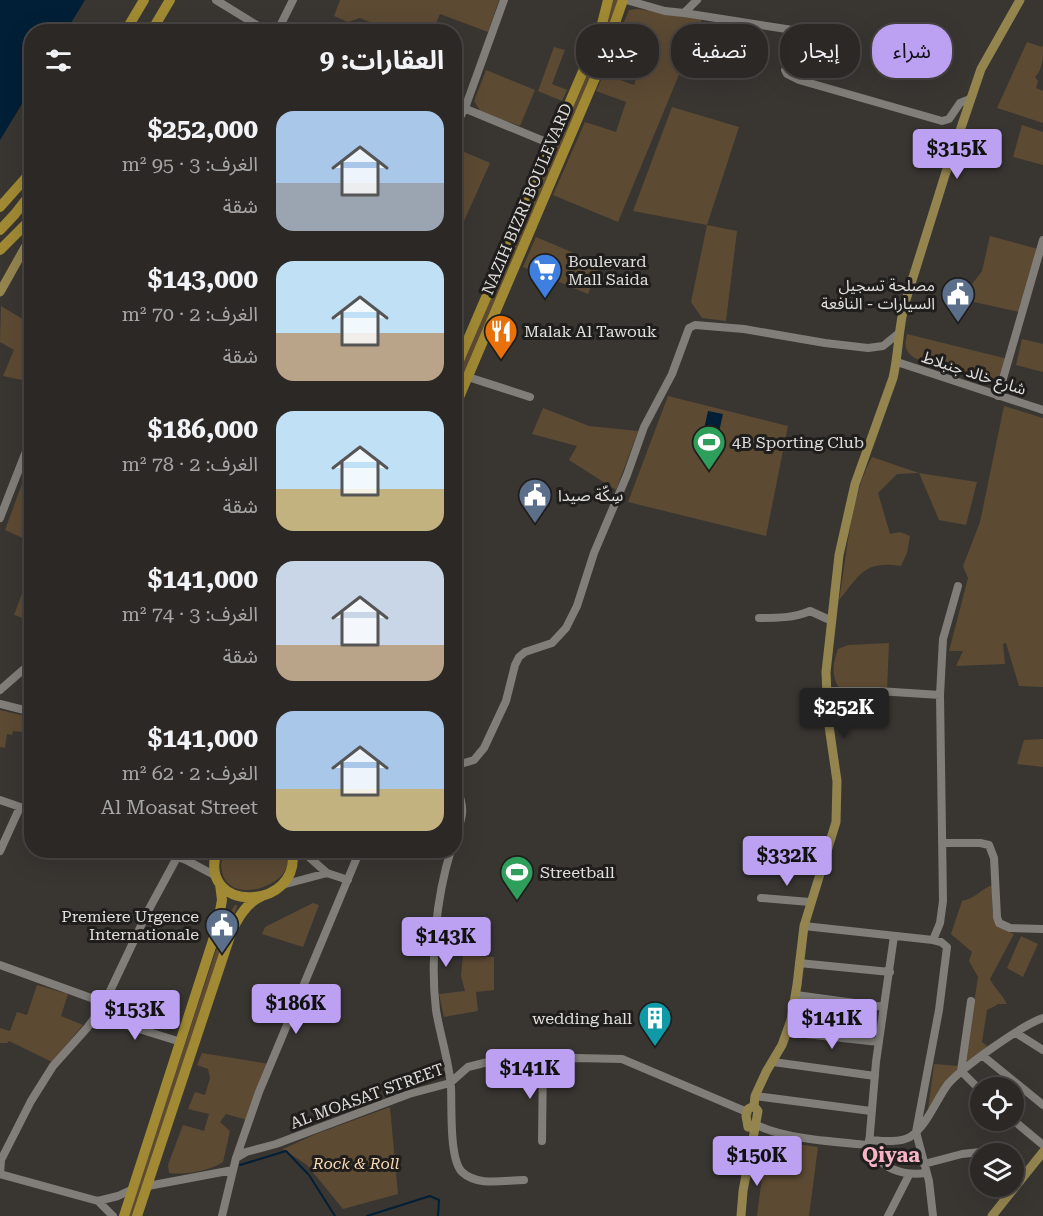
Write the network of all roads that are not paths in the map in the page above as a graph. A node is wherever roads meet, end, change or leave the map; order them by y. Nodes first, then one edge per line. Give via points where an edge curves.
1 (144, 0) edge
2 (170, 0) edge
3 (216, 0) edge
4 (292, 0) edge
5 (504, 0) edge
6 (608, 0) edge
7 (624, 0) edge
8 (697, 0) edge
9 (1020, 0) edge
10 (684, 13) junction
11 (130, 24) edge
12 (156, 24) edge
13 (255, 24) edge
14 (281, 24) edge
15 (970, 99) junction
16 (462, 107) edge
17 (465, 108) junction
18 (462, 113) edge
19 (551, 144) junction
20 (24, 180) edge
21 (24, 202) edge
22 (0, 207) edge
23 (24, 226) edge
24 (0, 230) edge
25 (1043, 240) edge
26 (0, 249) edge
27 (24, 249) edge
28 (0, 292) edge
29 (899, 333) junction
30 (462, 353) edge
31 (897, 362) junction
32 (468, 377) junction
33 (462, 391) edge
34 (998, 396) junction
35 (530, 397) dead end
36 (1043, 410) edge
37 (24, 456) edge
38 (0, 518) edge
39 (958, 586) dead end
40 (759, 618) dead end
41 (832, 621) junction
42 (24, 669) edge
43 (0, 690) edge
44 (827, 691) junction
45 (940, 695) junction
46 (0, 704) edge
47 (24, 709) edge
48 (462, 764) edge
49 (0, 800) edge
50 (462, 803) edge
51 (20, 807) junction
52 (24, 808) edge
53 (462, 822) edge
54 (942, 843) junction
55 (0, 851) edge
56 (178, 858) edge
57 (186, 858) edge
58 (215, 858) edge
59 (292, 858) edge
60 (310, 858) edge
61 (357, 858) edge
62 (450, 858) edge
63 (327, 873) junction
64 (218, 880) junction
65 (348, 880) junction
66 (280, 886) junction
67 (262, 896) junction
68 (760, 898) dead end
69 (810, 902) junction
70 (804, 926) junction
71 (1043, 929) edge
72 (894, 936) junction
73 (933, 940) junction
74 (799, 963) junction
75 (0, 965) edge
76 (890, 972) junction
77 (796, 995) junction
78 (971, 1001) dead end
79 (105, 1003) junction
80 (884, 1007) junction
81 (97, 1016) junction
82 (1043, 1018) edge
83 (787, 1032) junction
84 (1016, 1033) junction
85 (181, 1042) junction
86 (879, 1042) junction
87 (1043, 1050) edge
88 (983, 1056) junction
89 (543, 1059) junction
90 (773, 1062) junction
91 (961, 1071) junction
92 (875, 1076) junction
93 (970, 1080) edge
94 (450, 1083) junction
95 (755, 1096) junction
96 (1043, 1105) edge
97 (750, 1109) junction
98 (871, 1111) junction
99 (753, 1126) junction
100 (1024, 1129) edge
101 (916, 1132) junction
102 (542, 1141) dead end
103 (869, 1143) junction
104 (1043, 1145) edge
105 (1043, 1152) edge
106 (970, 1153) edge
107 (236, 1158) junction
108 (925, 1169) junction
109 (232, 1170) junction
110 (0, 1174) edge
111 (909, 1175) junction
112 (524, 1180) dead end
113 (148, 1186) junction
114 (133, 1189) junction
115 (98, 1201) junction
116 (112, 1216) edge
117 (124, 1216) edge
118 (137, 1216) edge
119 (222, 1216) edge
120 (741, 1216) edge
121 (888, 1216) edge
122 (933, 1216) edge
123 (992, 1216) edge

1 - 11 highway
2 - 12 highway
3 - 13 street
4 - 14 street
5 - 17 street
6 - 19 highway, NAZIH BIZRI BOULEVARD via 602,24
7 - 10 street
7 - 32 highway, NAZIH BIZRI BOULEVARD via 598,72
8 - 10 street
9 - 15 main road via 989,52
10 - 15 street via 799,31 804,38 785,70 790,76 812,84 942,121 950,119 960,103
15 - 29 main road via 908,289
16 - 17 street
17 - 18 street
17 - 19 street
19 - 30 highway, NAZIH BIZRI BOULEVARD
20 - 22 highway
21 - 24 highway
23 - 26 highway
25 - 34 street
27 - 28 main road
29 - 31 main road
29 - 48 street via 883,346 868,348 744,329 694,325 689,328 672,374 644,427 566,628 552,643 519,657 506,701 484,748 474,760
31 - 34 street, شارع خالد جنبلاط
31 - 41 main road via 850,504 839,555
32 - 33 highway, NAZIH BIZRI BOULEVARD
32 - 35 street
34 - 36 street, شارع خالد جنبلاط
37 - 38 street
39 - 45 street via 943,639
40 - 41 street via 789,618 810,611
41 - 44 main road
42 - 43 street
44 - 45 street
44 - 69 main road via 837,815
45 - 54 street
46 - 47 street
49 - 51 street
50 - 53 street
51 - 52 street
51 - 55 street
54 - 71 street via 988,845 994,858 999,923 1010,928
54 - 73 street via 943,908
56 - 79 street
57 - 64 street
58 - 64 highway
59 - 66 highway via 291,870
60 - 63 street
61 - 65 street
62 - 94 street via 433,970
63 - 65 street
63 - 66 street
64 - 67 highway via 238,897
64 - 85 highway via 222,900 217,928
65 - 107 street via 268,1070
66 - 67 highway
67 - 113 highway via 244,911 231,933
68 - 69 street
69 - 70 main road
70 - 72 street
70 - 74 main road
72 - 73 street
72 - 76 street
73 - 101 street via 945,945 947,952
74 - 76 street
74 - 77 main road
75 - 79 street
76 - 80 street
77 - 80 street
77 - 83 main road
78 - 91 street
79 - 81 street
80 - 86 street
81 - 85 street
81 - 110 street via 42,1082 1,1160
82 - 84 street
83 - 86 street
83 - 90 main road
84 - 87 street
84 - 88 street
85 - 114 highway
86 - 92 street
88 - 91 street
88 - 96 street
89 - 94 street, AL MOASAT STREET via 481,1063 466,1068
89 - 97 street, AL MOASAT STREET via 622,1059
89 - 102 street
90 - 92 street
90 - 95 main road
91 - 93 street
91 - 101 street
92 - 98 street
94 - 107 street, AL MOASAT STREET via 375,1105
94 - 112 street via 455,1157 460,1170 483,1182
95 - 97 main road
95 - 98 street
97 - 99 main road via 758,1111
98 - 103 street
99 - 103 street via 785,1134
99 - 120 main road
100 - 104 street
101 - 103 street via 903,1140
101 - 108 street
103 - 111 street via 880,1161
105 - 123 main road
106 - 108 street
107 - 109 street
108 - 111 street
108 - 122 street
109 - 113 street
109 - 119 street
110 - 115 street
111 - 121 street
113 - 118 highway
114 - 115 street
114 - 117 highway
115 - 116 street

